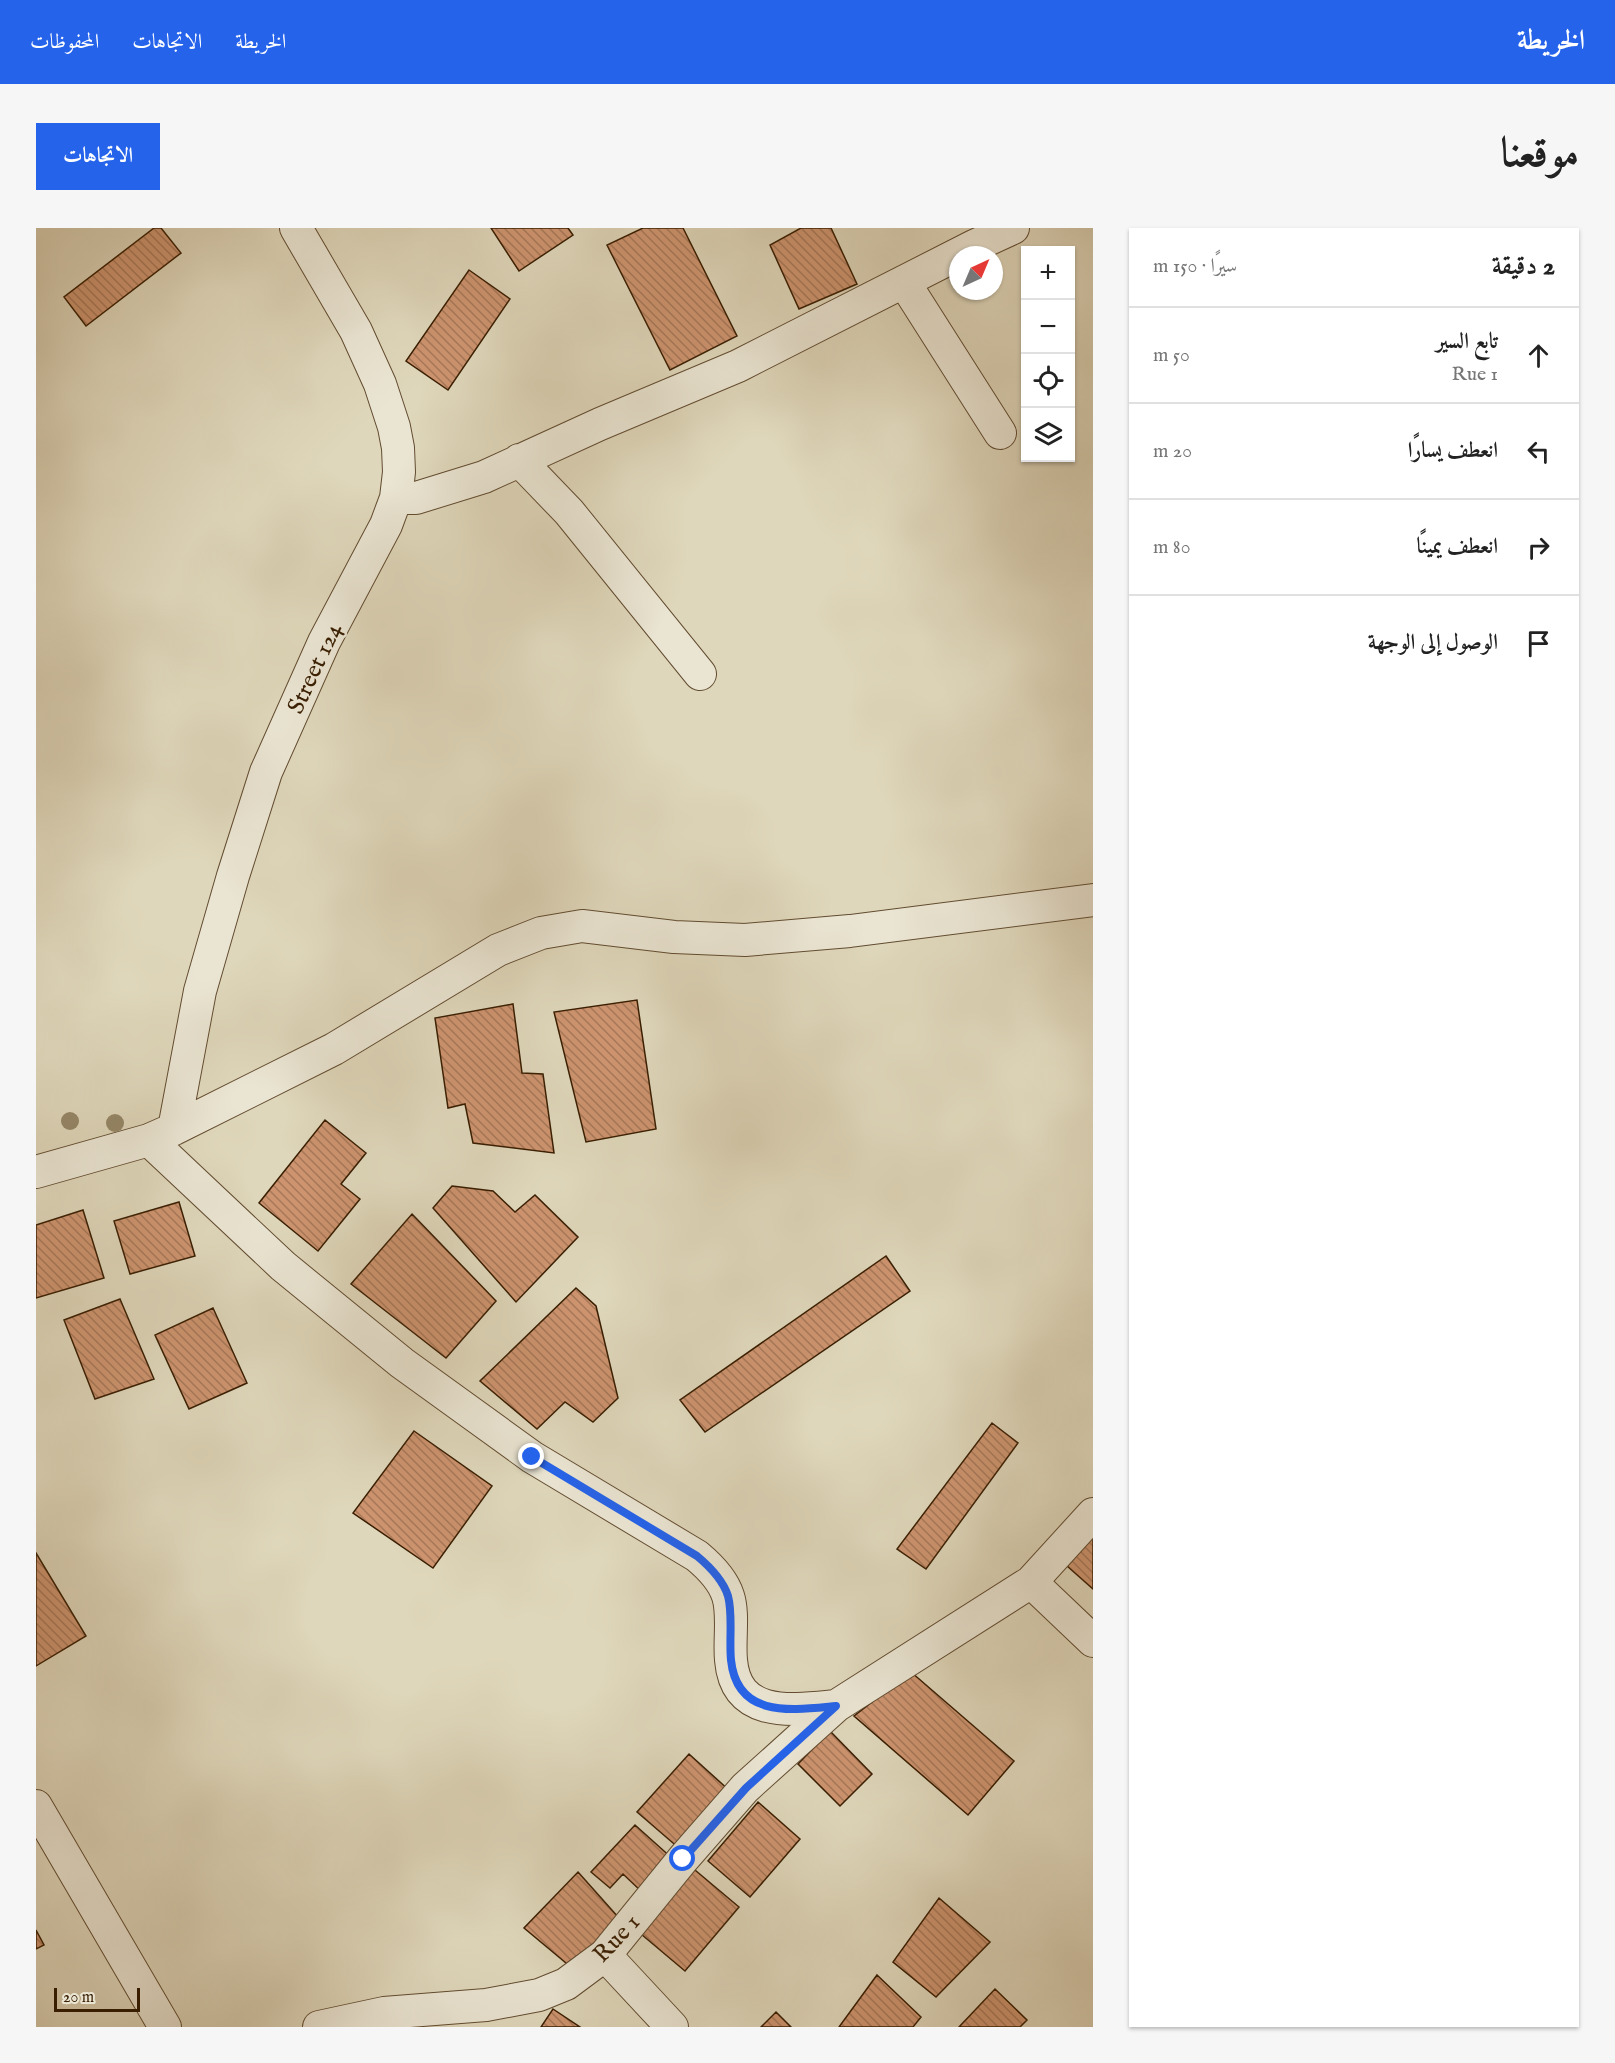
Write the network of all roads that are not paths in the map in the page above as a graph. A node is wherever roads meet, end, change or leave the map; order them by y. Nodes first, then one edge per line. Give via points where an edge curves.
1 (296, 228) edge
2 (1013, 228) edge
3 (904, 282) junction
4 (1000, 433) dead end
5 (519, 460) junction
6 (396, 498) junction
7 (700, 674) dead end
8 (1093, 900) edge
9 (162, 1135) junction
10 (36, 1172) edge
11 (1093, 1514) edge
12 (1031, 1582) junction
13 (1093, 1641) edge
14 (836, 1706) junction
15 (36, 1806) edge
16 (605, 1955) junction
17 (165, 2027) edge
18 (319, 2027) edge
19 (672, 2027) edge

1 - 6 street, Street 124 via 356,331 380,384 398,448
2 - 3 street
3 - 4 street
3 - 5 street via 738,366
5 - 6 street via 484,477 416,498
5 - 7 street via 569,513
6 - 9 street, Street 124 via 386,525 324,642 266,772 200,991
8 - 9 street via 850,931 745,940 674,937 582,926 541,933 498,950 334,1049
9 - 10 street
9 - 14 street via 283,1266 402,1363 532,1457 697,1556 712,1569 728,1595 731,1661 736,1682 749,1700 769,1708
11 - 12 street, Rue 1
12 - 13 street
12 - 14 street, Rue 1
14 - 16 street, Rue 1 via 746,1788
15 - 17 street
16 - 18 street, Rue 1 via 566,1984 539,1995 486,2005 384,2013
16 - 19 street

